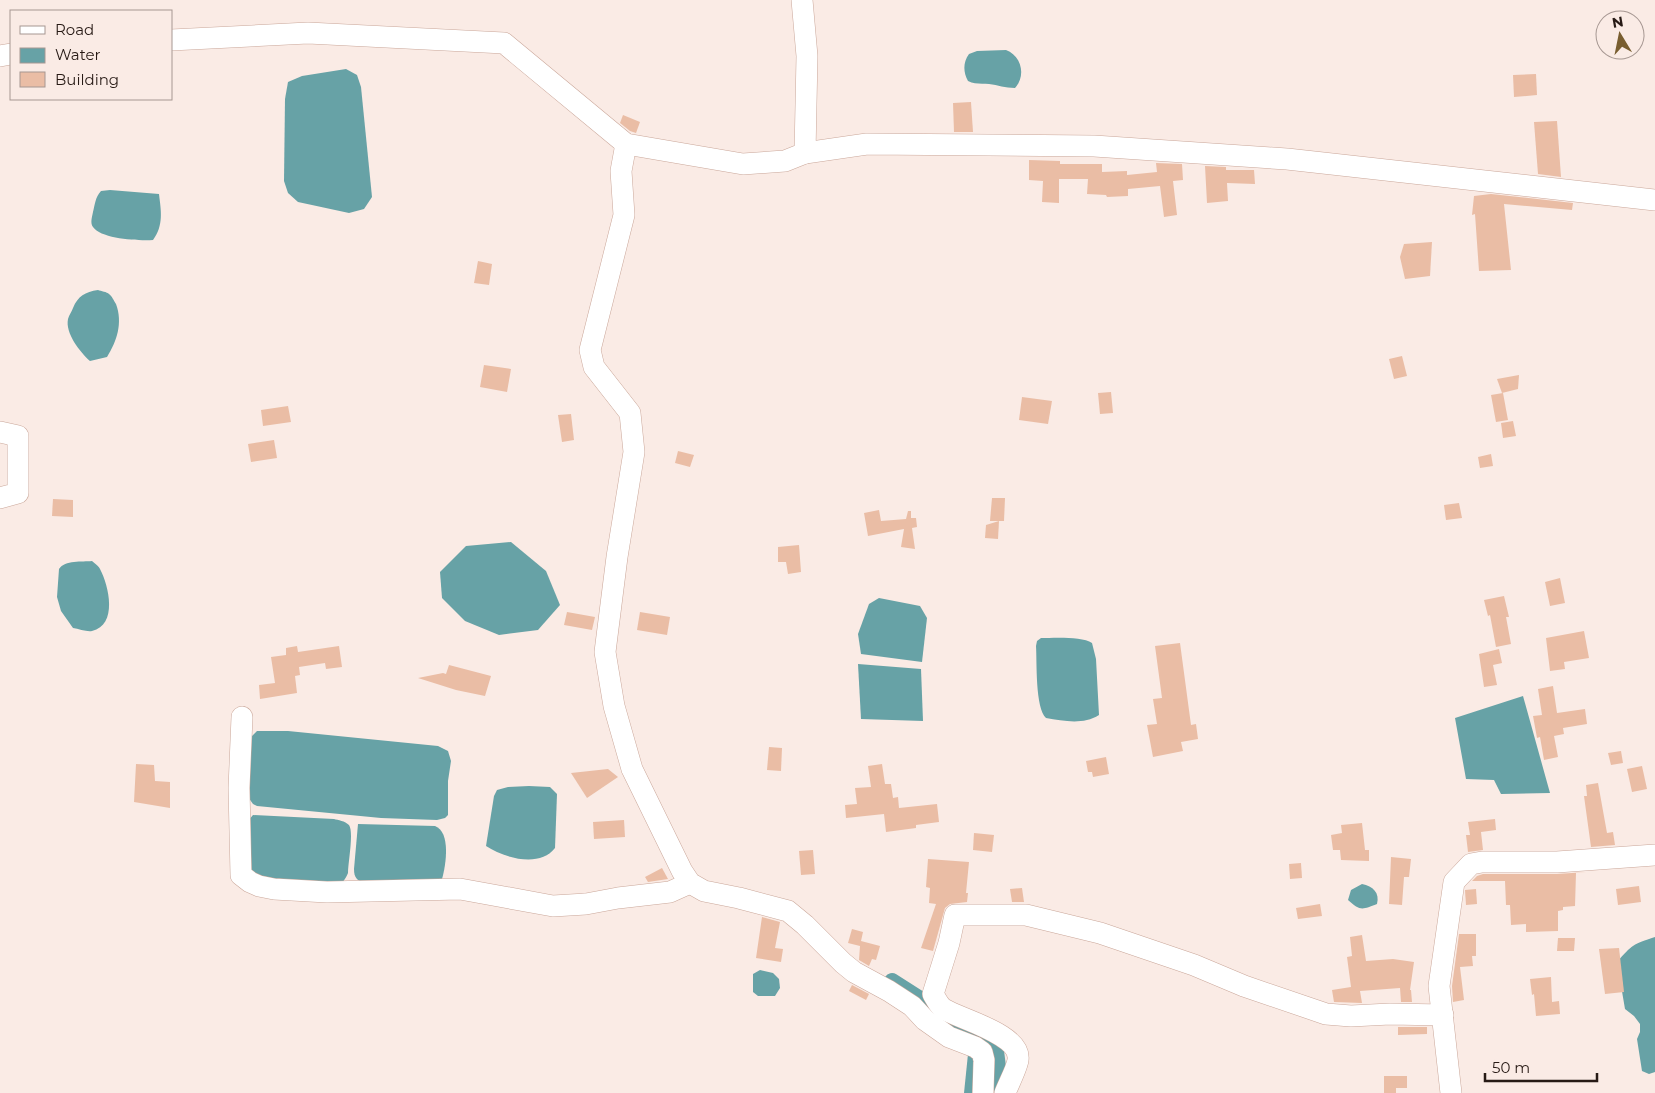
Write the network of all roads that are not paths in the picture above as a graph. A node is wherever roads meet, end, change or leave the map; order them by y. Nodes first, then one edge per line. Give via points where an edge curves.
1 (802, 0) edge
2 (172, 40) edge
3 (626, 144) junction
4 (805, 153) junction
5 (1655, 200) edge
6 (0, 432) edge
7 (0, 498) edge
8 (242, 717) dead end
9 (1655, 855) edge
10 (690, 884) junction
11 (1443, 1015) junction
12 (983, 1093) edge
13 (1004, 1093) edge
14 (1450, 1093) edge

1 - 4 street via 807,56
2 - 3 street via 308,33 504,43
3 - 4 street via 743,164 786,161
3 - 10 street via 621,171 624,215 590,350 594,367 630,413 634,452 605,652 614,706 632,769
4 - 5 street via 867,144 1094,146 1287,159
6 - 7 street via 18,436 18,493
8 - 10 street via 239,788 242,874 259,886 326,892 460,889 553,906 670,892
9 - 11 street via 1471,864 1454,882 1439,986
10 - 12 street via 704,891 788,911 854,972 912,1006 949,1037 982,1052 985,1072
11 - 13 street via 1326,1014 1100,933 1026,915 955,915 933,994 944,1009 1009,1041 1018,1060
11 - 14 street

